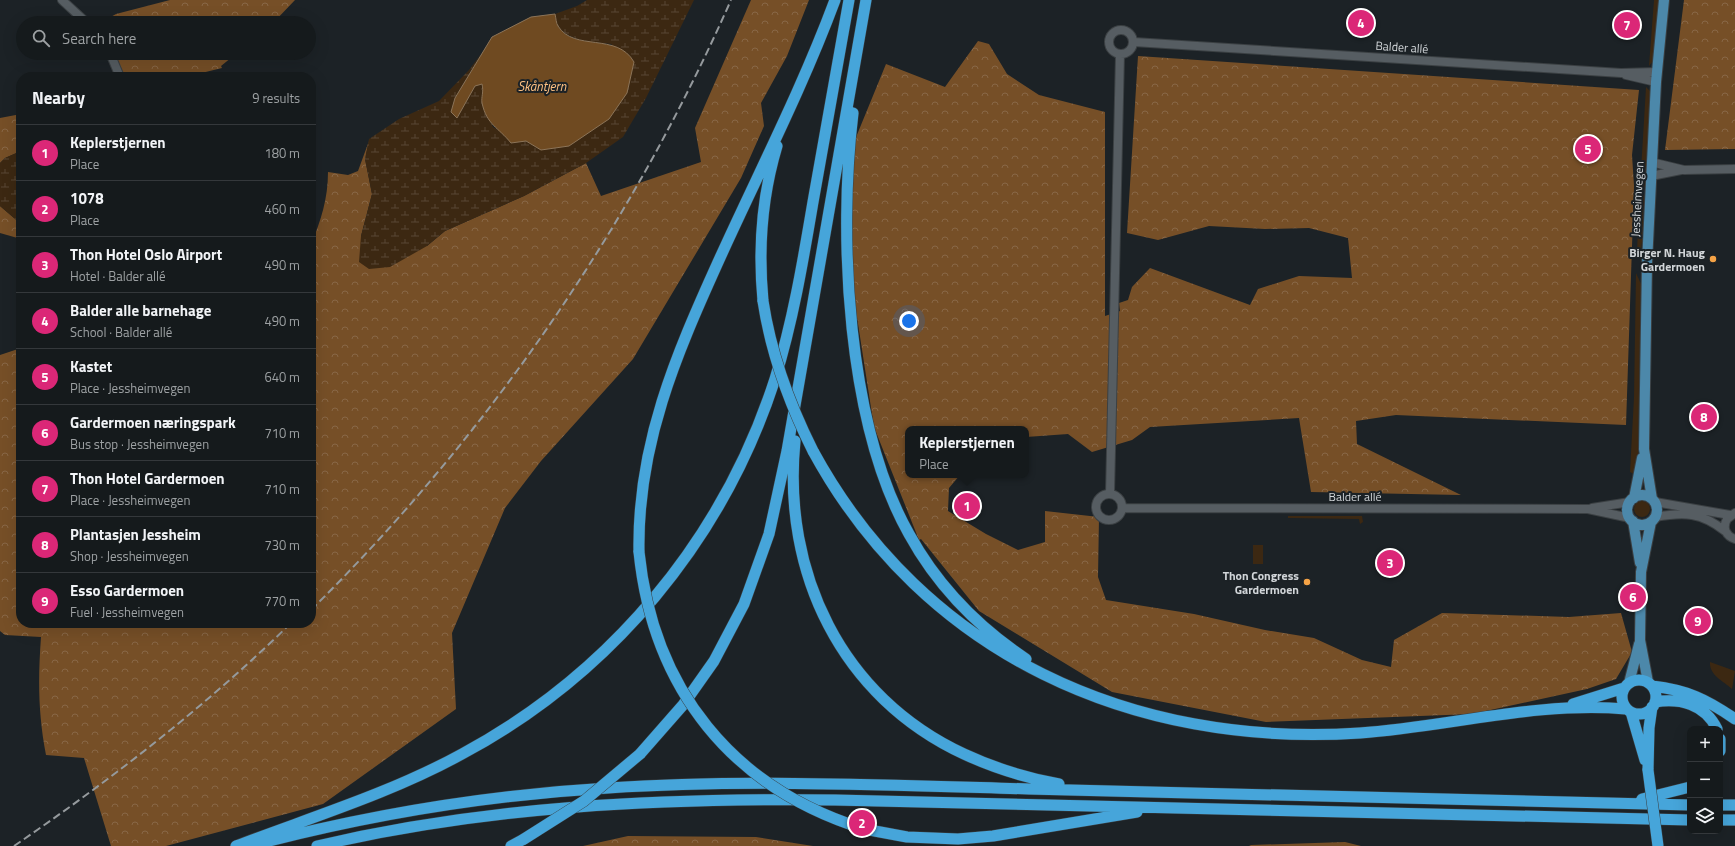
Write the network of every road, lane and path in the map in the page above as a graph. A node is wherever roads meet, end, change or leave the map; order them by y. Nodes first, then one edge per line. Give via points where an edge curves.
1 (62, 0) edge
2 (835, 0) edge
3 (849, 0) edge
4 (866, 0) edge
5 (1664, 0) edge
6 (79, 16) edge
7 (863, 20) junction
8 (1134, 42) junction
9 (1120, 54) junction
10 (113, 60) edge
11 (118, 72) edge
12 (1657, 72) junction
13 (1621, 73) junction
14 (1656, 82) junction
15 (782, 122) junction
16 (1651, 162) junction
17 (1735, 168) edge
18 (1684, 170) junction
19 (1651, 176) junction
20 (798, 386) junction
21 (1644, 449) junction
22 (1110, 494) junction
23 (1632, 500) junction
24 (1654, 500) junction
25 (1122, 508) junction
26 (1588, 509) junction
27 (1733, 514) edge
28 (1653, 519) junction
29 (1631, 520) junction
30 (1725, 531) junction
31 (1735, 539) edge
32 (1641, 572) junction
33 (1640, 640) junction
34 (1650, 684) junction
35 (1627, 685) junction
36 (1102, 699) junction
37 (1654, 705) junction
38 (1560, 708) junction
39 (1628, 710) junction
40 (1735, 719) edge
41 (1715, 726) edge
42 (1648, 770) junction
43 (1687, 788) edge
44 (1091, 790) junction
45 (1619, 803) junction
46 (1687, 804) edge
47 (1723, 805) edge
48 (1735, 805) edge
49 (1172, 808) junction
50 (1687, 820) edge
51 (1723, 820) edge
52 (1735, 820) edge
53 (236, 846) edge
54 (250, 846) edge
55 (317, 846) edge
56 (511, 846) edge
57 (1658, 846) edge

1 - 6 street
2 - 15 highway
3 - 53 highway via 799,278 777,371 737,473 713,516 679,567 648,606 604,652 554,694 495,735 401,784
4 - 7 highway
5 - 12 main road, Jessheimvegen
7 - 20 highway
7 - 36 highway via 866,36 854,105 848,168 848,268 861,383 870,432 883,474 899,516 919,551 964,609 994,636 1028,661
8 - 9 street via 1128,52
8 - 9 street via 1132,35 1126,30 1118,30 1111,34 1108,41 1110,48
8 - 13 street, Balder allé
9 - 22 street
10 - 11 street
12 - 13 street, Balder allé
12 - 14 main road, Jessheimvegen
13 - 14 street, Balder allé
14 - 16 main road, Jessheimvegen
15 - 36 highway, bridge via 767,186 762,222 760,264 763,301 777,364 795,413 813,451 858,522 888,557 931,600 975,635 1009,657 1058,683
15 - 49 highway, bridge via 688,329 663,396 649,446 640,515 639,552 648,610 663,654 682,690 703,722 731,752 773,786 820,813 864,829 918,838 968,839
16 - 18 street
16 - 19 main road, Jessheimvegen
17 - 18 street
18 - 19 street
19 - 21 main road, Jessheimvegen
20 - 44 highway via 799,411 793,464 796,528 804,564 816,599 843,650 891,705 919,728 949,746 998,768
20 - 56 highway, bridge via 769,534 744,604 714,661 673,718 640,754 584,801
21 - 23 main road, Jessheimvegen
21 - 24 main road, Jessheimvegen
22 - 25 street via 1118,497
22 - 25 street via 1102,496 1098,502 1096,507 1100,515 1111,520 1119,516
23 - 24 main road via 1641,495
23 - 26 street, Balder allé
23 - 29 main road via 1628,513
24 - 27 street
24 - 28 main road via 1657,509
25 - 26 street, Balder allé
26 - 29 street, Balder allé
27 - 30 street via 1725,522
28 - 29 main road via 1644,525
28 - 30 street via 1687,513 1708,519
28 - 32 main road
29 - 32 main road
30 - 31 street
32 - 33 main road
33 - 34 main road
33 - 35 main road
34 - 35 highway via 1639,680
34 - 37 highway via 1655,691
34 - 40 highway via 1688,692
35 - 38 highway
35 - 39 highway via 1622,699
36 - 38 highway via 1145,713 1191,723 1244,731 1295,734 1383,731
37 - 39 highway via 1645,713
37 - 41 highway via 1675,700 1695,705
37 - 42 highway
38 - 39 highway
39 - 42 highway
42 - 57 highway, bridge
43 - 45 highway
44 - 45 highway
44 - 54 highway via 767,783 608,788 434,808
45 - 46 highway
47 - 48 highway
49 - 50 highway
49 - 55 highway via 777,799 639,802 553,808 472,818 376,833
51 - 52 highway

